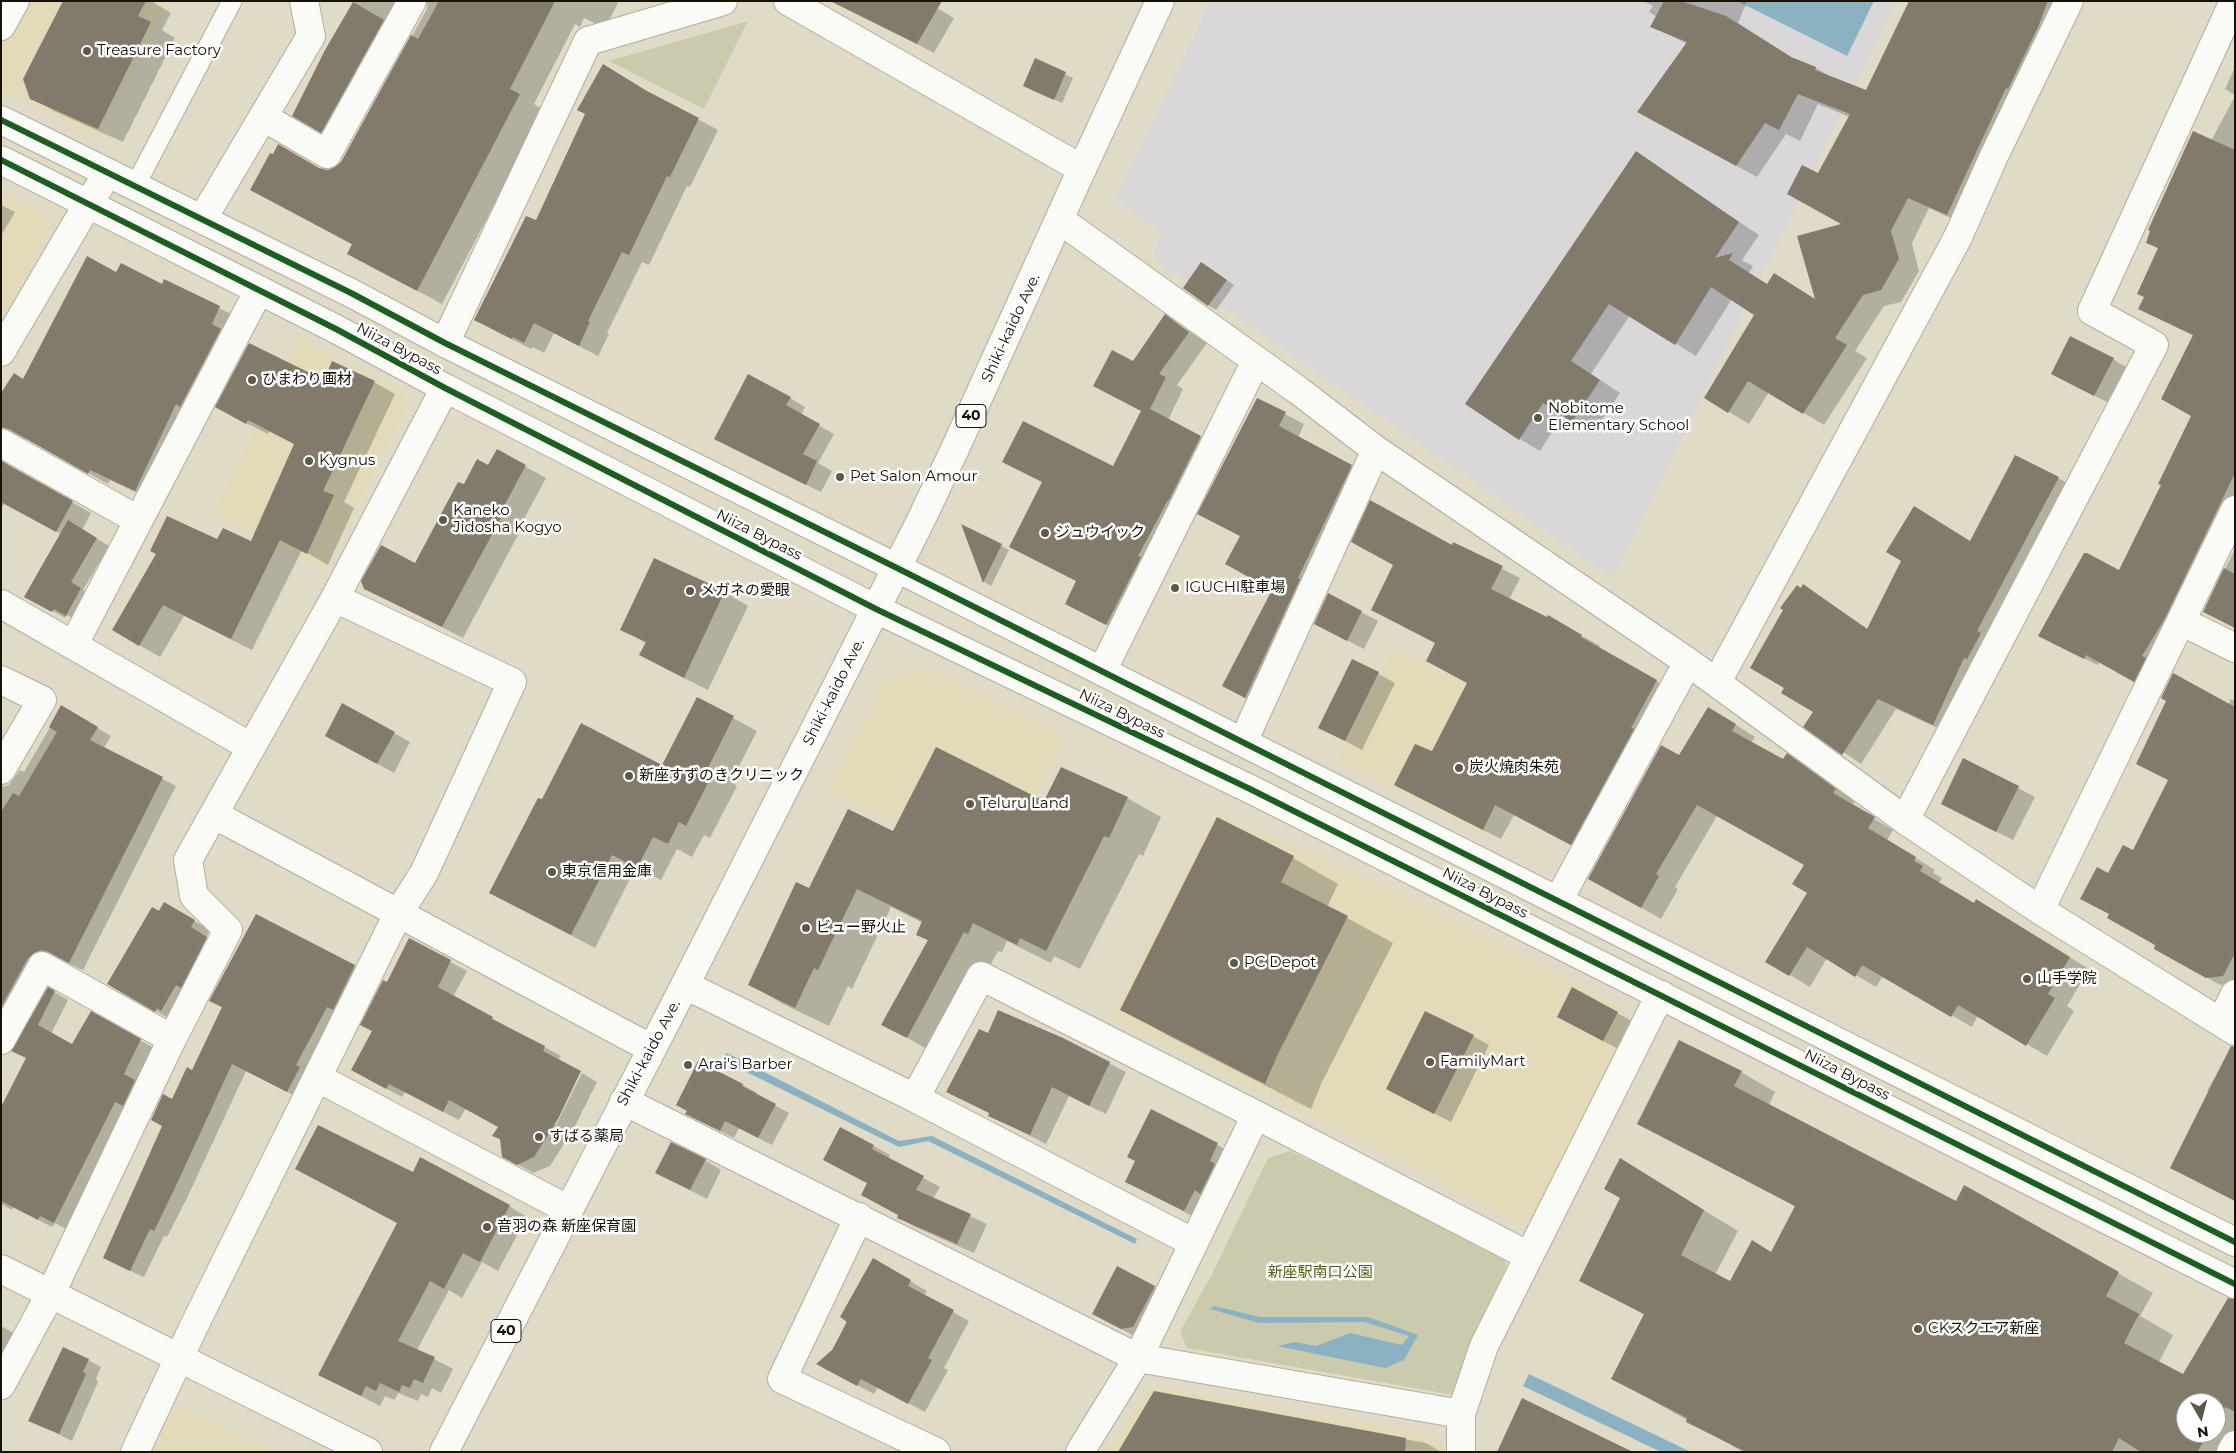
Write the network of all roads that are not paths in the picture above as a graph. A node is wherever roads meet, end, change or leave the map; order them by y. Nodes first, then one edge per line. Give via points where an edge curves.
1 (14, 1) edge
2 (232, 1) edge
3 (304, 1) edge
4 (412, 1) edge
5 (723, 1) edge
6 (788, 1) edge
7 (1160, 1) edge
8 (2069, 1) edge
9 (2234, 1) edge
10 (1, 26) edge
11 (263, 117) junction
12 (1, 120) edge
13 (1, 160) edge
14 (1082, 168) junction
15 (108, 173) junction
16 (135, 186) junction
17 (88, 204) junction
18 (203, 218) junction
19 (1060, 220) junction
20 (259, 290) junction
21 (445, 343) junction
22 (1, 352) edge
23 (1256, 360) junction
24 (445, 388) junction
25 (1, 443) edge
26 (1376, 450) junction
27 (2235, 510) edge
28 (138, 520) junction
29 (897, 568) junction
30 (335, 598) junction
31 (1, 604) edge
32 (876, 609) junction
33 (2181, 621) junction
34 (74, 644) junction
35 (2235, 648) edge
36 (1688, 662) junction
37 (1102, 672) junction
38 (1, 680) edge
39 (1717, 682) junction
40 (1243, 742) junction
41 (251, 747) junction
42 (1, 770) edge
43 (215, 814) junction
44 (1905, 820) junction
45 (1558, 901) junction
46 (2040, 910) junction
47 (398, 914) junction
48 (685, 985) junction
49 (2235, 994) edge
50 (1662, 996) junction
51 (2228, 1027) edge
52 (172, 1039) junction
53 (1, 1040) edge
54 (652, 1049) junction
55 (318, 1078) junction
56 (915, 1098) junction
57 (624, 1100) junction
58 (1256, 1115) junction
59 (569, 1210) junction
60 (859, 1217) junction
61 (2235, 1242) edge
62 (1194, 1243) junction
63 (1529, 1256) junction
64 (1, 1269) edge
65 (2235, 1284) edge
66 (51, 1294) junction
67 (179, 1357) junction
68 (1138, 1358) junction
69 (1, 1385) edge
70 (1461, 1414) junction
71 (2235, 1445) edge
72 (135, 1452) edge
73 (368, 1452) edge
74 (444, 1452) edge
75 (936, 1452) edge
76 (1080, 1452) edge
77 (1460, 1452) edge
78 (2230, 1452) edge

1 - 10 main road
2 - 16 lane
3 - 11 main road via 311,36
4 - 11 main road via 328,154
5 - 21 main road via 588,41
6 - 14 main road
7 - 14 main road, Shiki-kaido Ave. / 40
8 - 39 main road via 1958,237
9 - 44 main road via 2092,311 2154,344
11 - 18 main road
12 - 15 main road, Niiza Bypass
13 - 17 main road, Niiza Bypass
14 - 19 main road, Shiki-kaido Ave. / 40
15 - 16 main road, Niiza Bypass
15 - 17 main road
16 - 18 main road, Niiza Bypass
17 - 20 main road, Niiza Bypass
17 - 22 main road
18 - 21 main road, Niiza Bypass
19 - 23 main road
19 - 29 main road, Shiki-kaido Ave. / 40
20 - 24 main road, Niiza Bypass
20 - 28 main road
21 - 29 main road, Niiza Bypass
23 - 26 main road
23 - 37 main road
24 - 30 main road
24 - 32 main road, Niiza Bypass
25 - 28 main road
26 - 36 main road
26 - 40 main road
27 - 33 main road
28 - 34 main road
29 - 32 main road, Shiki-kaido Ave. / 40
29 - 37 main road, Niiza Bypass
30 - 41 main road
30 - 47 main road via 512,682 424,873
31 - 34 main road
32 - 48 main road, Shiki-kaido Ave. / 40
32 - 50 main road, Niiza Bypass via 1250,789
33 - 35 main road
33 - 46 main road
34 - 41 main road
36 - 39 main road
36 - 45 main road
37 - 40 main road, Niiza Bypass
38 - 42 main road via 42,700
39 - 44 main road
40 - 45 main road, Niiza Bypass
41 - 43 main road
43 - 47 main road
43 - 52 main road via 188,860 194,896 228,930
44 - 46 main road
45 - 61 main road, Niiza Bypass
46 - 51 main road
47 - 54 main road
47 - 55 main road
48 - 54 main road, Shiki-kaido Ave. / 40
48 - 56 main road
49 - 51 main road
50 - 63 main road
50 - 65 main road, Niiza Bypass
52 - 53 main road via 42,966
52 - 66 main road
54 - 57 main road, Shiki-kaido Ave. / 40
55 - 59 main road
55 - 67 main road
56 - 58 main road via 981,976
56 - 62 main road
57 - 59 main road, Shiki-kaido Ave. / 40
57 - 60 main road
58 - 62 main road
58 - 63 main road
59 - 74 main road, Shiki-kaido Ave. / 40
60 - 68 main road
60 - 75 main road via 782,1379
62 - 68 main road
63 - 70 main road via 1484,1346
64 - 66 main road
66 - 67 main road
66 - 69 main road
67 - 72 main road
67 - 73 main road
68 - 70 main road
68 - 76 main road
70 - 77 main road
71 - 78 main road

